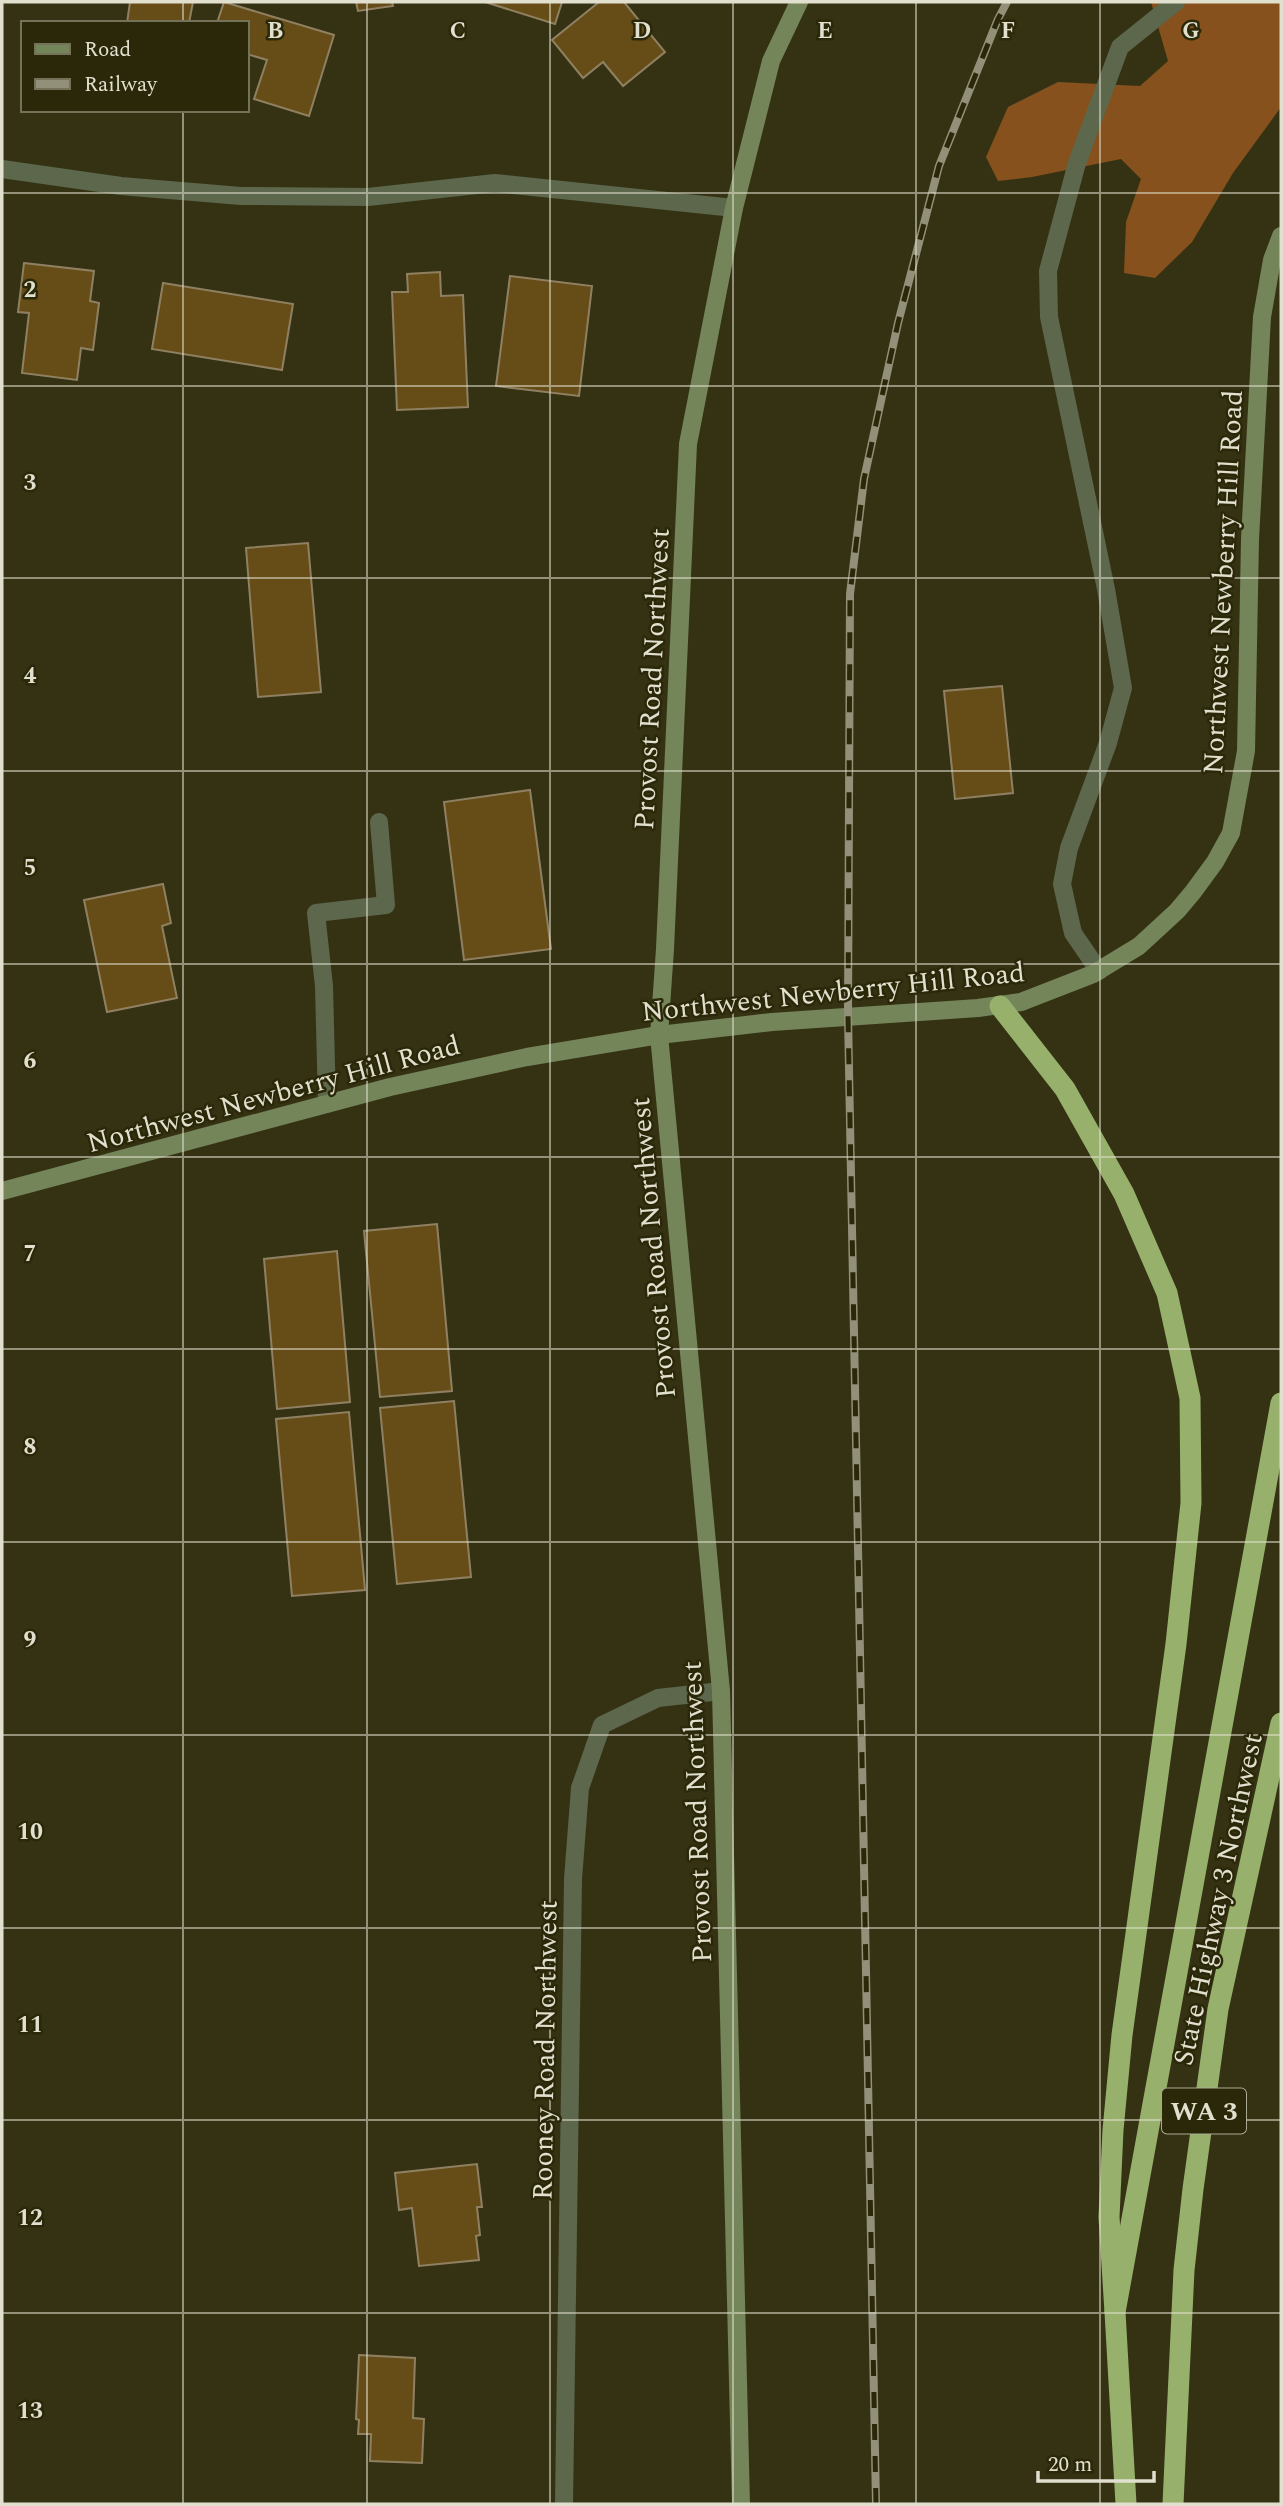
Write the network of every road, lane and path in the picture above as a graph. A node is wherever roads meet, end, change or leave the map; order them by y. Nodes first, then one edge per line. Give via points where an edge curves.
1 (799, 2) edge
2 (1176, 2) edge
3 (2, 169) edge
4 (734, 208) junction
5 (1281, 236) edge
6 (380, 822) dead end
7 (1099, 971) junction
8 (1000, 1006) junction
9 (659, 1035) junction
10 (327, 1104) junction
11 (2, 1191) edge
12 (1281, 1403) edge
13 (721, 1691) junction
14 (1281, 1723) edge
15 (1115, 2312) junction
16 (564, 2504) edge
17 (741, 2504) edge
18 (1126, 2504) edge
19 (1173, 2504) edge

1 - 4 street, Provost Road Northwest via 771,61
2 - 7 street via 1120,47 1077,163 1048,271 1049,317 1123,688 1069,848 1062,884 1073,933
3 - 4 street via 121,186 241,196 368,197 495,183
4 - 9 street, Provost Road Northwest via 688,444
5 - 7 street, Northwest Newberry Hill Road via 1262,317 1246,751 1231,832 1215,863 1177,911 1139,946
6 - 10 street via 386,905 316,913 324,986
7 - 8 street, Northwest Newberry Hill Road via 1037,998
8 - 9 street, Northwest Newberry Hill Road via 835,1016
8 - 15 highway via 1065,1089 1124,1194 1167,1293 1190,1398 1191,1503 1113,2130 1109,2217
9 - 10 street, Northwest Newberry Hill Road via 488,1065
9 - 13 street, Provost Road Northwest
10 - 11 street, Northwest Newberry Hill Road
12 - 15 highway
13 - 16 street, Rooney Road Northwest via 658,1698 602,1725 580,1788 573,1879
13 - 17 street, Provost Road Northwest
14 - 19 highway, State Highway 3 Northwest / WA 3 via 1218,2009 1194,2176 1184,2270
15 - 18 highway

